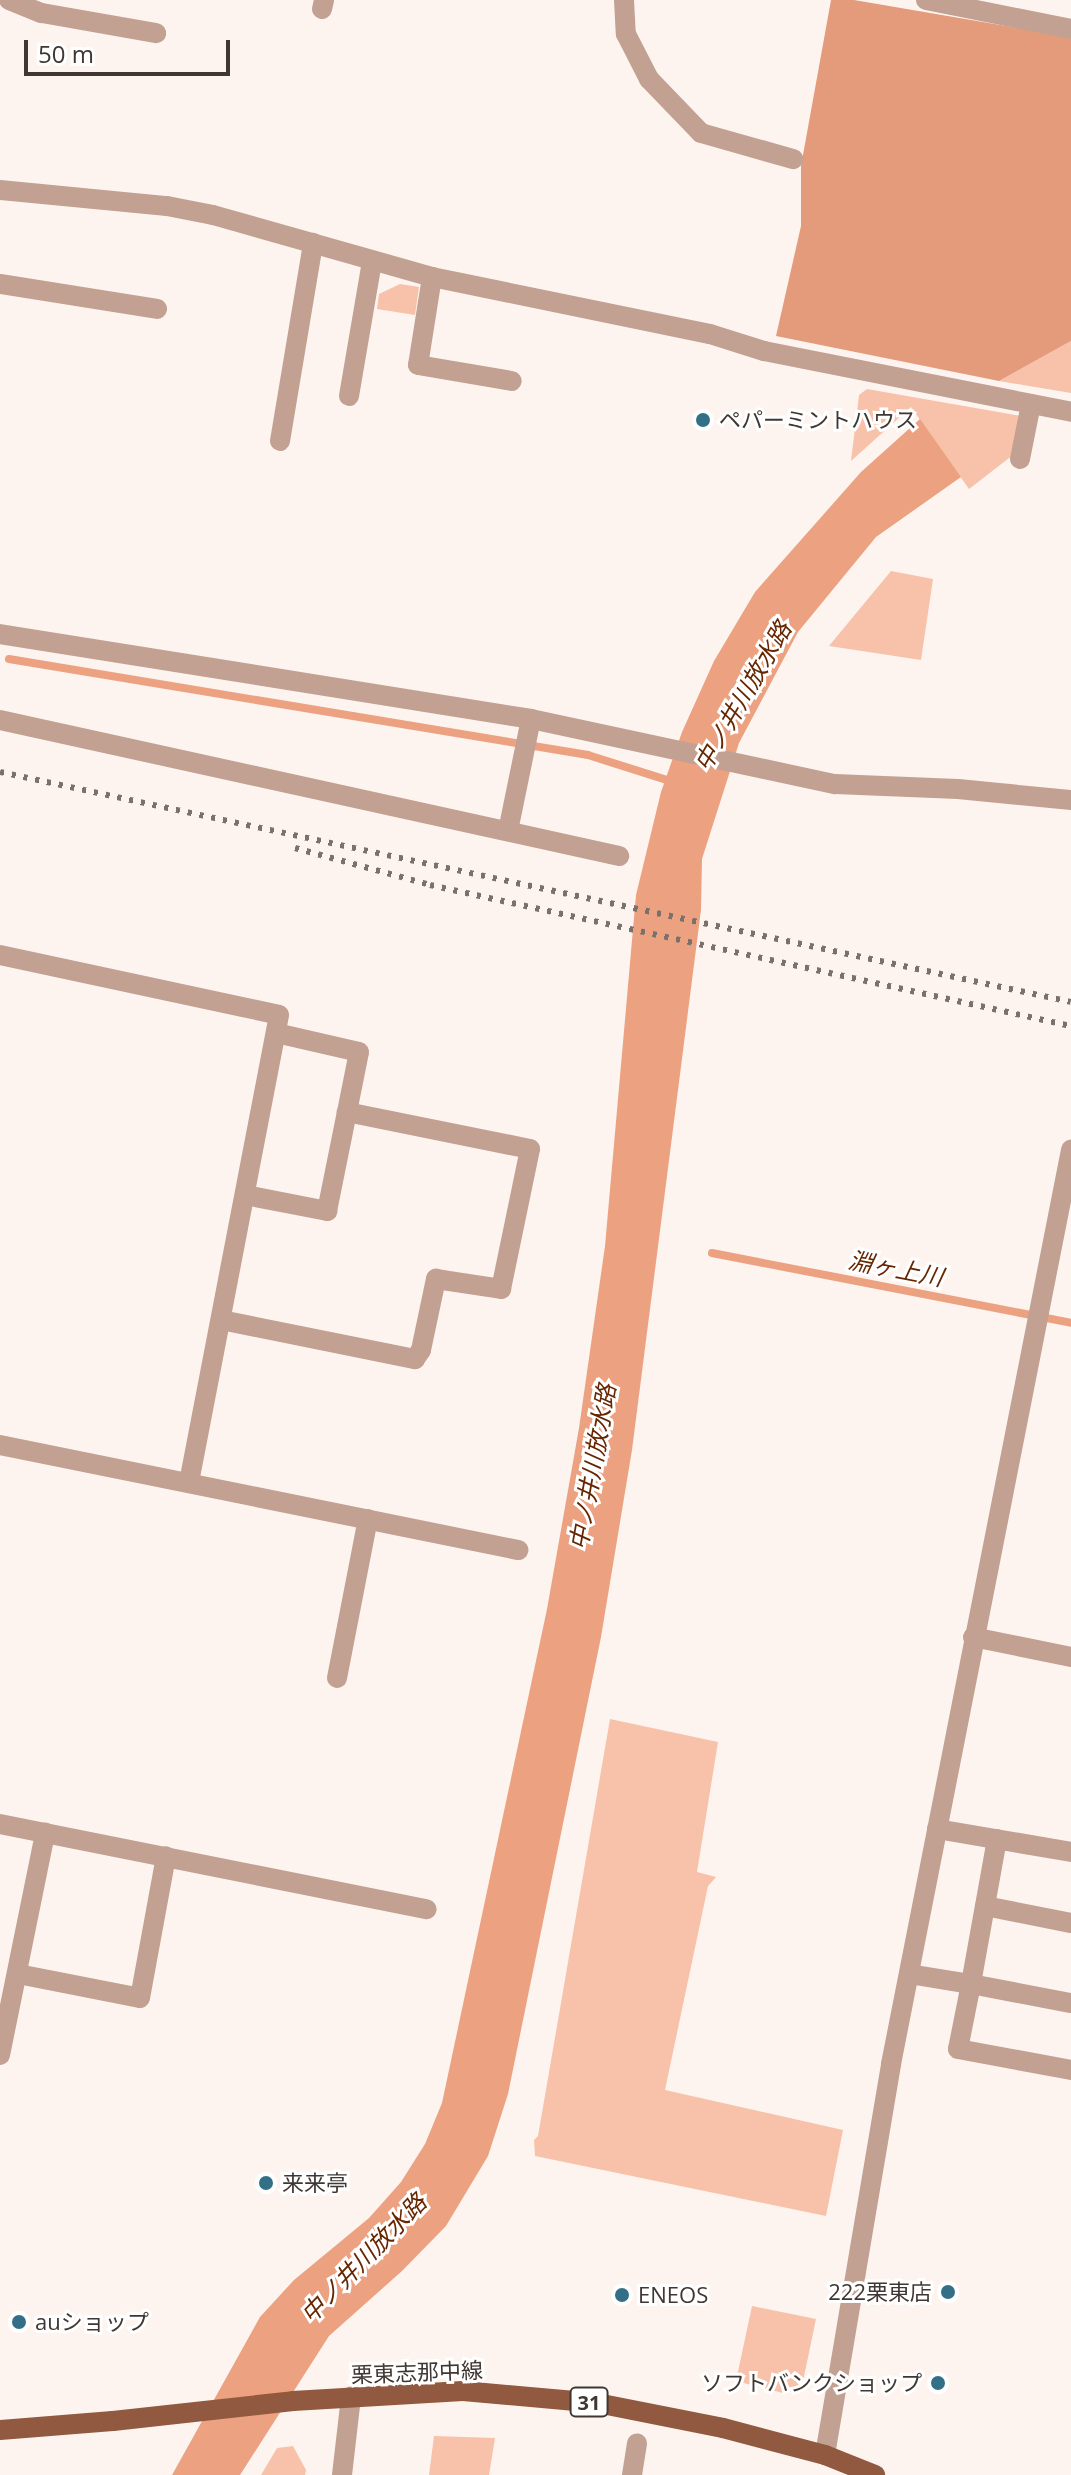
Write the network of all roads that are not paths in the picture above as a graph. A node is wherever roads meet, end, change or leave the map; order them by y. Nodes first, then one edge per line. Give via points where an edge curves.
1 (9, 0) edge
2 (624, 0) edge
3 (926, 0) edge
4 (1071, 29) edge
5 (156, 33) dead end
6 (793, 159) dead end
7 (0, 190) edge
8 (313, 243) junction
9 (372, 261) junction
10 (432, 277) junction
11 (0, 284) edge
12 (157, 309) dead end
13 (512, 381) dead end
14 (349, 396) dead end
15 (1031, 404) junction
16 (1071, 412) edge
17 (280, 441) dead end
18 (1020, 459) dead end
19 (0, 634) edge
20 (531, 719) junction
21 (0, 720) edge
22 (1071, 800) edge
23 (508, 831) junction
24 (619, 856) dead end
25 (0, 955) edge
26 (276, 1033) junction
27 (347, 1112) junction
28 (1071, 1150) edge
29 (245, 1195) junction
30 (1062, 1239) edge
31 (221, 1320) junction
32 (0, 1445) edge
33 (189, 1482) junction
34 (368, 1519) junction
35 (518, 1550) dead end
36 (973, 1637) junction
37 (1071, 1657) edge
38 (337, 1678) dead end
39 (0, 1824) edge
40 (937, 1829) junction
41 (45, 1833) junction
42 (997, 1839) junction
43 (1071, 1852) edge
44 (166, 1856) junction
45 (985, 1906) junction
46 (427, 1909) dead end
47 (1071, 1923) edge
48 (18, 1974) junction
49 (909, 1974) junction
50 (971, 1984) junction
51 (1071, 2003) edge
52 (0, 2055) edge
53 (1071, 2070) edge
54 (351, 2397) junction
55 (0, 2430) edge
56 (637, 2443) dead end
57 (825, 2455) junction
58 (342, 2475) edge
59 (632, 2475) edge
60 (875, 2475) edge

1 - 5 street via 42,13
2 - 6 street via 626,34 649,79 701,133
3 - 4 street
7 - 8 street via 167,206
8 - 9 street
8 - 17 street
9 - 10 street
9 - 14 street
10 - 13 street via 418,365
10 - 15 street
11 - 12 street
15 - 16 street
15 - 18 street
19 - 20 street
20 - 22 street via 835,784
20 - 23 street
21 - 23 street
23 - 24 street
25 - 26 street via 279,1015
26 - 27 street via 359,1052
26 - 29 street
27 - 29 street via 327,1211
27 - 31 street via 530,1149 501,1289 436,1279 415,1359
28 - 30 street
29 - 31 street
30 - 36 street via 1040,1305
31 - 33 street
32 - 33 street
33 - 34 street
34 - 35 street
34 - 38 street
36 - 37 street
36 - 40 street
39 - 41 street
40 - 42 street
40 - 49 street
41 - 44 street
41 - 48 street
42 - 43 street
42 - 45 street
44 - 46 street
44 - 48 street via 140,1998
45 - 47 street
45 - 50 street
48 - 52 street
49 - 50 street
49 - 57 street
50 - 51 street
50 - 53 street via 958,2049
54 - 55 main road, 栗東志那中線 / 31
54 - 57 main road, 栗東志那中線 / 31 via 463,2391 597,2403
54 - 58 street
56 - 59 street
57 - 60 main road, 栗東志那中線 / 31

